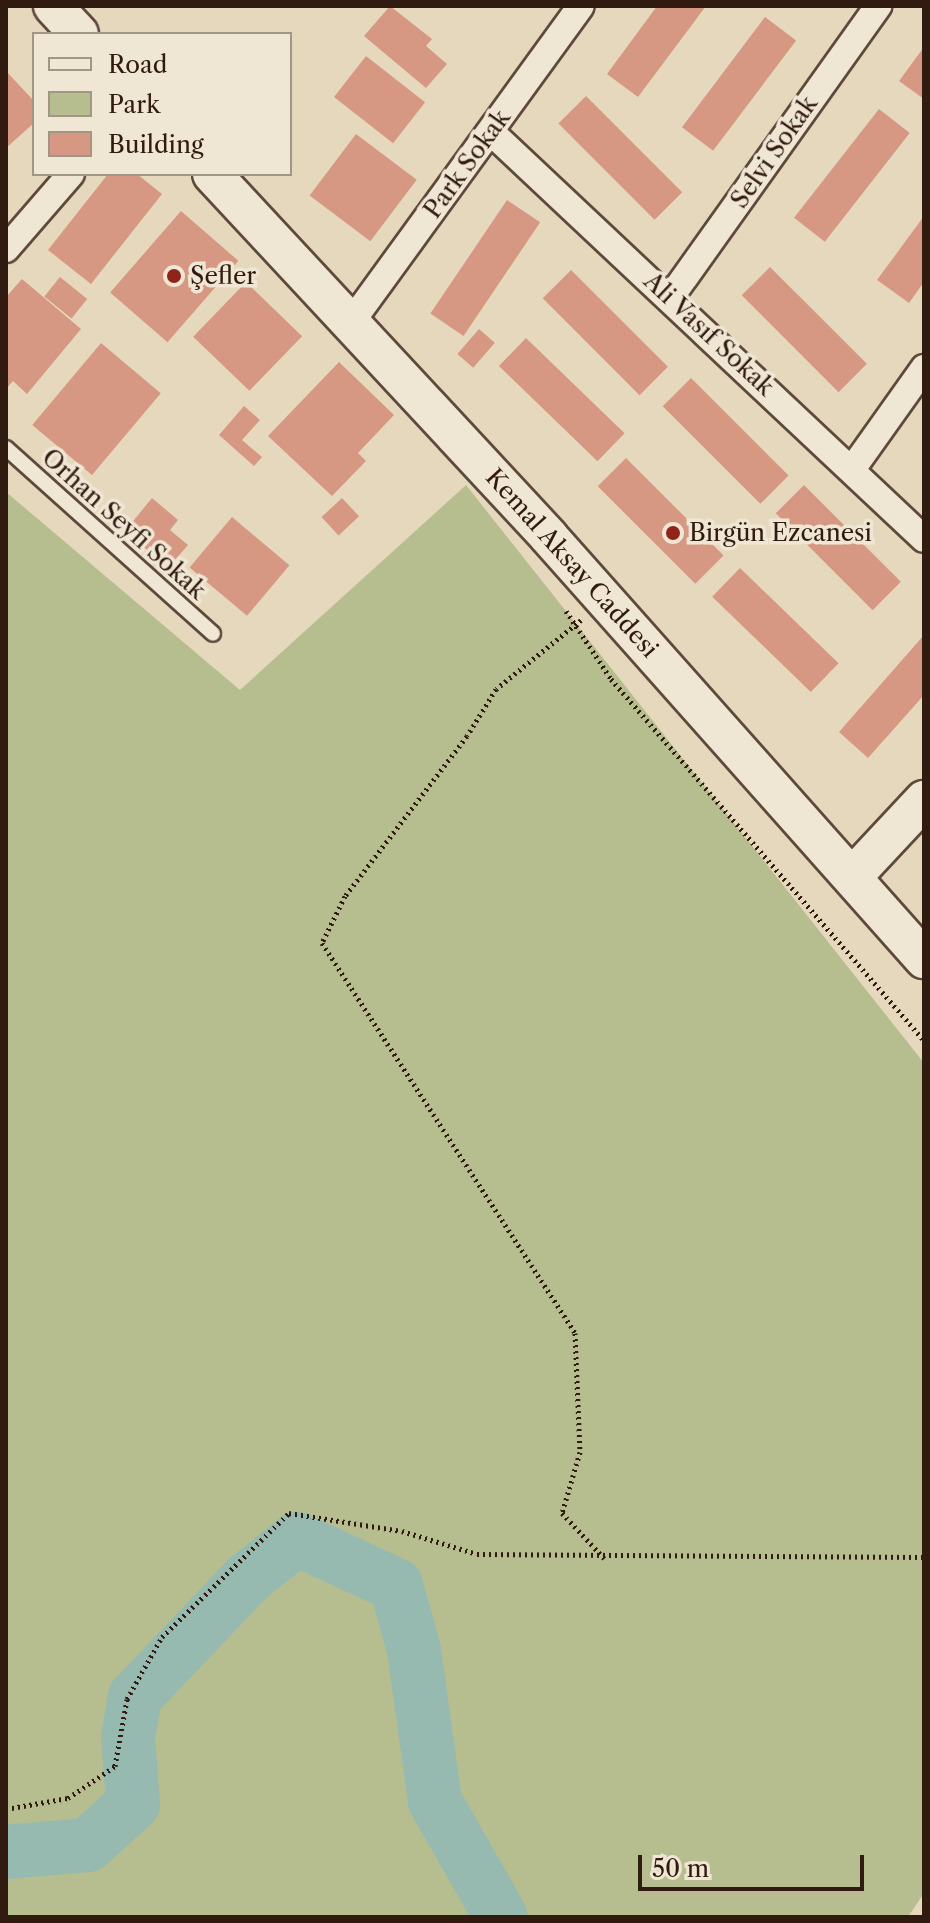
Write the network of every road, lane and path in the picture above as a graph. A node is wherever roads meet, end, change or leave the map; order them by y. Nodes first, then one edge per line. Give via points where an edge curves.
1 (53, 6) edge
2 (581, 6) edge
3 (878, 6) edge
4 (77, 32) edge
5 (491, 132) junction
6 (69, 176) edge
7 (214, 176) edge
8 (6, 249) edge
9 (670, 298) junction
10 (352, 321) junction
11 (924, 368) edge
12 (6, 448) edge
13 (853, 468) junction
14 (924, 539) edge
15 (562, 595) dead end
16 (605, 599) junction
17 (576, 625) junction
18 (213, 634) dead end
19 (924, 800) edge
20 (854, 875) junction
21 (924, 959) edge
22 (924, 1040) edge
23 (924, 1557) edge
24 (604, 1558) junction
25 (6, 1809) edge

1 - 4 main road
2 - 5 street, Park Sokak
3 - 9 street, Selvi Sokak
5 - 9 street, Ali Vasıf Sokak
5 - 10 street, Park Sokak
6 - 8 street
7 - 10 main road, Kemal Aksay Caddesi
9 - 13 street, Ali Vasıf Sokak
10 - 16 main road, Kemal Aksay Caddesi
11 - 13 street
12 - 18 lane, Orhan Seyfi Sokak
13 - 14 street, Ali Vasıf Sokak
15 - 17 path
16 - 17 path
16 - 20 main road, Kemal Aksay Caddesi
17 - 22 path via 611,679
17 - 24 path via 496,689 467,736 345,896 322,943 575,1333 580,1452 562,1513
19 - 20 main road
20 - 21 main road, Kemal Aksay Caddesi
23 - 24 path
24 - 25 path via 477,1554 402,1531 289,1513 162,1637 127,1699 115,1766 68,1798

